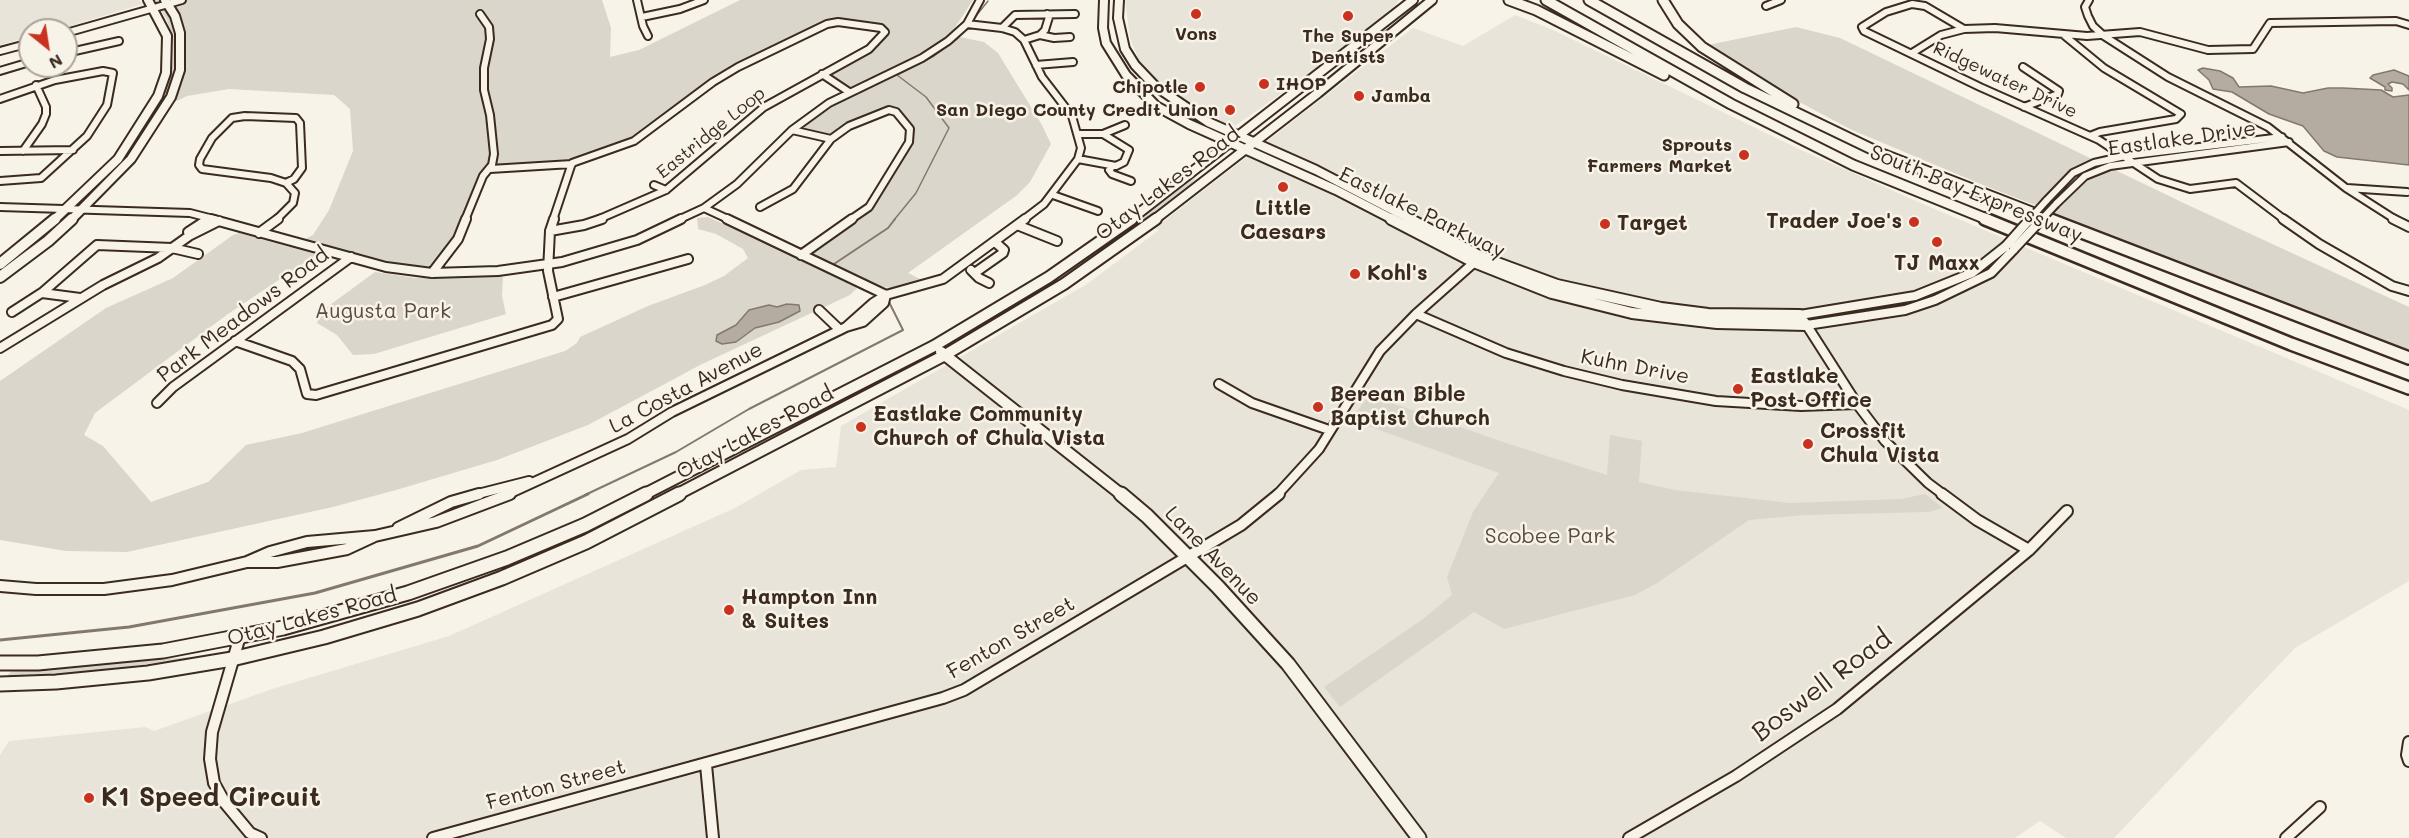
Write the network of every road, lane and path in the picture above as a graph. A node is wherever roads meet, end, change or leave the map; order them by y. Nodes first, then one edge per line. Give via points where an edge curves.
1 (182, 0) edge
2 (637, 0) edge
3 (704, 0) edge
4 (980, 0) edge
5 (1104, 0) edge
6 (1119, 0) edge
7 (1413, 0) edge
8 (1432, 0) edge
9 (1509, 0) edge
10 (1546, 0) edge
11 (1589, 0) edge
12 (1663, 0) edge
13 (1781, 0) edge
14 (2089, 0) edge
15 (167, 1) edge
16 (151, 4) edge
17 (1766, 6) dead end
18 (480, 14) dead end
19 (1047, 14) junction
20 (1075, 14) dead end
21 (642, 17) junction
22 (967, 24) junction
23 (2409, 24) edge
24 (78, 25) edge
25 (1002, 28) junction
26 (78, 29) edge
27 (1964, 29) junction
28 (1040, 34) junction
29 (2064, 35) junction
30 (648, 36) dead end
31 (2104, 36) junction
32 (1070, 37) dead end
33 (1024, 40) junction
34 (119, 41) dead end
35 (18, 43) edge
36 (18, 45) edge
37 (0, 46) edge
38 (78, 50) edge
39 (0, 51) edge
40 (1112, 52) junction
41 (1912, 53) junction
42 (1073, 62) dead end
43 (1036, 65) junction
44 (18, 66) edge
45 (2023, 67) dead end
46 (0, 71) edge
47 (822, 74) junction
48 (36, 85) junction
49 (1159, 89) junction
50 (849, 92) junction
51 (0, 99) edge
52 (2024, 107) junction
53 (1125, 124) dead end
54 (792, 130) junction
55 (1077, 134) junction
56 (1103, 134) junction
57 (1238, 135) junction
58 (1792, 136) junction
59 (2090, 136) junction
60 (2282, 137) junction
61 (831, 139) junction
62 (1850, 139) junction
63 (1255, 142) junction
64 (2289, 142) junction
65 (1229, 143) junction
66 (73, 150) junction
67 (1244, 150) junction
68 (23, 151) junction
69 (0, 152) edge
70 (2125, 156) junction
71 (1078, 159) junction
72 (2133, 161) junction
73 (572, 164) junction
74 (1113, 166) junction
75 (490, 169) junction
76 (0, 181) edge
77 (1131, 182) dead end
78 (286, 183) junction
79 (654, 185) dead end
80 (2346, 188) junction
81 (666, 190) junction
82 (2408, 192) edge
83 (1053, 195) junction
84 (0, 207) edge
85 (760, 207) dead end
86 (704, 208) junction
87 (68, 209) junction
88 (83, 209) junction
89 (1098, 211) dead end
90 (209, 218) junction
91 (219, 221) junction
92 (1017, 225) junction
93 (2409, 226) edge
94 (550, 231) junction
95 (259, 233) junction
96 (189, 236) junction
97 (1057, 241) dead end
98 (995, 242) junction
99 (172, 248) junction
100 (198, 254) dead end
101 (801, 255) junction
102 (351, 257) junction
103 (688, 259) dead end
104 (1477, 259) junction
105 (0, 264) edge
106 (548, 265) junction
107 (963, 265) junction
108 (976, 272) junction
109 (432, 273) junction
110 (0, 277) edge
111 (989, 284) dead end
112 (2409, 291) edge
113 (42, 293) junction
114 (886, 295) junction
115 (553, 297) junction
116 (80, 298) junction
117 (819, 310) dead end
118 (12, 312) dead end
119 (1416, 314) junction
120 (1800, 315) junction
121 (1807, 325) junction
122 (843, 328) junction
123 (235, 341) junction
124 (934, 346) junction
125 (0, 348) edge
126 (945, 355) junction
127 (2409, 358) edge
128 (1219, 384) dead end
129 (2409, 388) edge
130 (157, 403) dead end
131 (1857, 404) junction
132 (1329, 430) junction
133 (541, 479) junction
134 (2067, 511) dead end
135 (390, 533) junction
136 (2029, 550) junction
137 (1188, 557) junction
138 (0, 586) edge
139 (240, 636) junction
140 (232, 659) junction
141 (0, 663) edge
142 (0, 684) edge
143 (2409, 742) edge
144 (2409, 761) edge
145 (706, 765) junction
146 (2320, 807) dead end
147 (261, 838) edge
148 (433, 838) edge
149 (713, 838) edge
150 (1419, 838) edge
151 (1629, 838) edge
152 (2286, 838) edge

1 - 15 street
2 - 21 street
3 - 21 street
4 - 22 street
5 - 40 main road, Eastlake Parkway via 1103,27
6 - 49 main road, Eastlake Parkway via 1125,49
7 - 57 main road, Otay Lakes Road
8 - 63 main road, Otay Lakes Road
9 - 58 highway
10 - 58 highway, South Bay Expressway
11 - 62 highway, South Bay Expressway via 1737,85
12 - 62 highway via 1678,24 1708,52
13 - 17 street
14 - 31 street via 2085,7 2088,16
15 - 16 street
15 - 88 main road via 180,33 176,85 141,146
16 - 24 street
16 - 26 street
16 - 87 main road via 167,36 162,87 118,159
18 - 75 street via 489,27 490,39 484,90 495,146
19 - 20 street
19 - 25 street via 1015,15
19 - 28 street via 1048,23
21 - 30 street
22 - 25 street
22 - 50 street via 922,58
23 - 31 street via 2270,23 2253,49 2208,50 2140,32
25 - 33 street
27 - 29 street
27 - 41 street via 1941,35
27 - 41 street, Ridgewater Drive via 1925,6 1912,4 1863,25 1862,29
28 - 32 street
28 - 33 street
29 - 31 street
29 - 59 street via 2104,68 2181,114 2176,119
31 - 60 street via 2168,77
33 - 43 street
34 - 38 street
35 - 37 street
36 - 39 street
40 - 49 main road via 1146,88
40 - 65 main road, Eastlake Parkway via 1125,75 1156,105
41 - 52 street, Ridgewater Drive
42 - 43 street
43 - 55 street via 1072,116
44 - 46 street
45 - 52 street via 2059,91
47 - 50 street
47 - 73 street, Eastridge Loop via 869,49 885,32 881,28 827,24 713,82 634,141
47 - 81 street, Eastridge Loop via 764,107
48 - 51 street
48 - 66 street via 103,71 112,73 107,105
48 - 68 street via 47,110
49 - 57 main road, Eastlake Parkway via 1183,107
50 - 54 street
52 - 59 street, Ridgewater Drive
53 - 56 street
54 - 61 street
54 - 86 street via 737,184
55 - 56 street
55 - 71 street via 1081,148
56 - 74 street via 1129,150 1124,162
57 - 63 main road, Eastlake Parkway
57 - 65 main road, Otay Lakes Road
58 - 129 highway, South Bay Expressway via 1897,184
59 - 70 street, Ridgewater Drive
60 - 64 street
60 - 70 street, Eastlake Drive
61 - 85 street via 793,189
61 - 101 street via 882,111 892,111 906,123 910,135 876,197 862,214
62 - 127 highway, South Bay Expressway via 1928,173
63 - 67 main road, Otay Lakes Road
63 - 104 main road, Eastlake Parkway via 1352,188
64 - 72 street, Eastlake Drive
64 - 80 street
65 - 67 main road, Eastlake Parkway
65 - 124 main road, Otay Lakes Road via 1099,243
66 - 68 street
66 - 76 street via 40,178
67 - 104 main road, Eastlake Parkway
67 - 126 main road, Otay Lakes Road via 1112,252
68 - 69 street
70 - 72 street, Ridgewater Drive
70 - 120 street, Eastlake Drive, bridge via 2088,164 2073,173 2006,246 1972,273 1915,296
71 - 74 street
71 - 83 street
72 - 112 street, Ridgewater Drive via 2154,177 2185,188 2236,183 2319,244 2392,286
72 - 121 street, Eastlake Drive, bridge via 2085,176 1991,273 1966,287 1905,310
73 - 75 street, Eastridge Loop
73 - 94 street
74 - 77 street via 1109,170 1112,174
75 - 109 street via 483,176 458,239
78 - 78 street via 202,169 199,165 207,147 232,118 292,117 300,120 302,168
78 - 95 street via 295,193 293,203
79 - 81 street
80 - 82 street
80 - 93 street
81 - 94 street, Eastridge Loop via 610,216
83 - 89 street
83 - 92 street
84 - 87 street
86 - 101 street
86 - 106 street via 637,240
87 - 88 street
87 - 105 main road
88 - 90 street via 190,213
88 - 110 main road
90 - 91 street
90 - 96 street via 188,232
91 - 95 street
91 - 96 street
92 - 97 street
92 - 98 street
94 - 106 street
95 - 102 street
96 - 99 street
98 - 107 street
98 - 108 street via 1003,253
99 - 100 street
99 - 113 street via 97,245
99 - 116 street
101 - 114 street
102 - 109 street via 386,267
102 - 123 street, Park Meadows Road
103 - 115 street
104 - 119 street, Fenton Street
104 - 120 main road, Eastlake Parkway via 1557,285 1661,308 1707,314
104 - 121 main road, Eastlake Parkway via 1552,292 1632,313 1717,323
106 - 109 street
106 - 115 street
107 - 108 street
107 - 114 street via 943,279
108 - 111 street
113 - 116 street
113 - 118 street
114 - 122 street, La Costa Avenue
115 - 123 street via 558,319 552,325 326,394 307,394 300,369 289,359
116 - 125 street
117 - 122 street
119 - 131 street, Kuhn Drive via 1506,353 1622,386 1716,400 1801,406
119 - 132 street, Fenton Street via 1380,351
120 - 121 street
121 - 131 street
122 - 133 street, La Costa Avenue via 672,411 628,440
123 - 130 street, Park Meadows Road
124 - 126 main road, Lane Avenue
124 - 139 main road, Otay Lakes Road via 585,525 507,558 408,593
126 - 137 main road, Lane Avenue via 1100,476
126 - 140 main road, Otay Lakes Road via 608,531 544,560 418,609
128 - 132 street via 1252,403
131 - 136 street via 1885,441 1928,483 1977,520
132 - 137 street, Fenton Street via 1316,453 1275,498 1241,525
133 - 135 street, La Costa Avenue via 464,513
133 - 135 street, La Costa Avenue via 466,497
134 - 136 street, Boswell Road
135 - 138 street, La Costa Avenue via 347,549 277,562 247,562 172,580 104,589
136 - 151 street, Boswell Road via 1838,709 1736,776
137 - 145 street, Fenton Street via 963,690
137 - 150 main road, Lane Avenue via 1288,664
139 - 140 street
139 - 141 main road, Otay Lakes Road via 163,651
140 - 142 main road, Otay Lakes Road via 148,673
140 - 147 street via 212,732 211,771 225,803 250,833
143 - 144 street
145 - 148 street, Fenton Street
145 - 149 street
146 - 152 street

